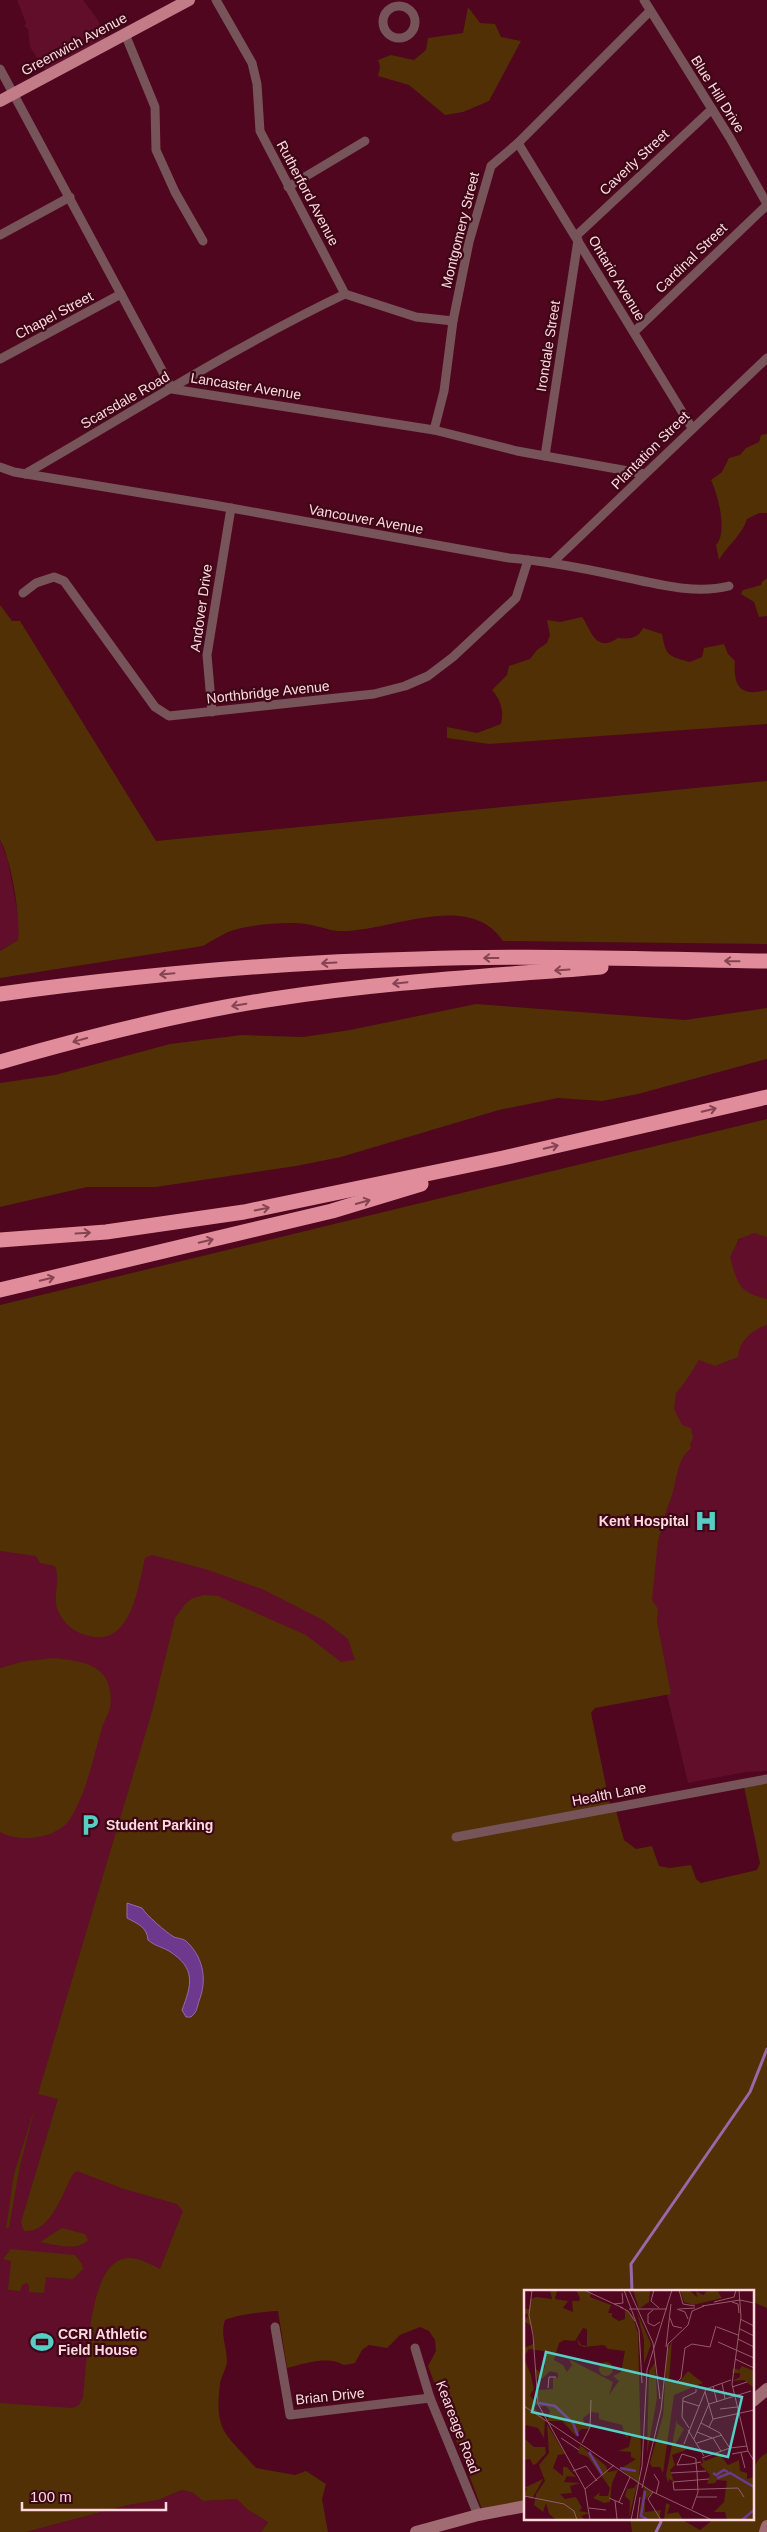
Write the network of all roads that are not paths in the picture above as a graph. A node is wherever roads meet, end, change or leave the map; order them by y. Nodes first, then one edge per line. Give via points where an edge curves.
1 (189, 0) edge
2 (216, 0) edge
3 (644, 0) edge
4 (650, 11) junction
5 (125, 34) junction
6 (0, 69) edge
7 (15, 93) junction
8 (0, 101) edge
9 (712, 109) junction
10 (365, 141) dead end
11 (518, 143) junction
12 (288, 187) junction
13 (70, 197) junction
14 (767, 204) edge
15 (0, 235) edge
16 (577, 238) junction
17 (203, 241) dead end
18 (121, 294) junction
19 (345, 294) junction
20 (453, 321) junction
21 (634, 332) junction
22 (767, 358) edge
23 (0, 359) edge
24 (172, 389) junction
25 (692, 428) junction
26 (434, 430) junction
27 (545, 456) junction
28 (0, 467) edge
29 (25, 474) junction
30 (645, 474) junction
31 (231, 508) junction
32 (528, 560) junction
33 (553, 562) junction
34 (729, 586) dead end
35 (23, 593) dead end
36 (212, 712) junction
37 (698, 960) junction
38 (767, 961) edge
39 (0, 994) edge
40 (0, 1062) edge
41 (767, 1097) edge
42 (503, 1158) junction
43 (0, 1240) edge
44 (0, 1290) edge
45 (767, 1779) edge
46 (456, 1837) dead end
47 (275, 2327) dead end
48 (415, 2348) dead end
49 (767, 2388) edge
50 (430, 2398) junction
51 (754, 2400) edge
52 (524, 2506) edge
53 (478, 2515) junction
54 (767, 2526) edge
55 (416, 2532) edge
56 (765, 2532) edge

1 - 5 main road, Greenwich Avenue
2 - 12 street, Rutherford Avenue via 252,63 260,131
3 - 4 street, Blue Hill Drive
4 - 9 street, Blue Hill Drive
4 - 11 street, Montgomery Street
5 - 7 main road, Greenwich Avenue
5 - 17 street via 155,107 156,150
6 - 7 street, Lancaster Avenue
7 - 8 main road, Greenwich Avenue
7 - 13 street, Lancaster Avenue
9 - 14 street, Blue Hill Drive
9 - 16 street, Caverly Street
10 - 12 street
11 - 16 street, Ontario Avenue
11 - 20 street, Montgomery Street via 491,166 487,175
12 - 19 street, Rutherford Avenue
13 - 15 street
13 - 18 street, Lancaster Avenue
14 - 21 street, Cardinal Street
16 - 21 street, Ontario Avenue
16 - 27 street, Irondale Street
18 - 23 street, Chapel Street
18 - 24 street, Lancaster Avenue
19 - 20 street via 416,317
19 - 24 street, Scarsdale Road via 248,342
20 - 26 street, Montgomery Street via 444,391
21 - 25 street, Ontario Avenue
22 - 25 street, Plantation Street
24 - 26 street, Lancaster Avenue
24 - 29 street, Scarsdale Road
25 - 30 street, Plantation Street
26 - 27 street, Lancaster Avenue
27 - 30 street, Lancaster Avenue
28 - 29 street, Vancouver Avenue
29 - 31 street, Vancouver Avenue
30 - 33 street, Plantation Street
31 - 32 street, Vancouver Avenue
31 - 36 street, Andover Drive via 207,655
32 - 33 street, Vancouver Avenue
32 - 36 street, Northbridge Avenue via 516,598 490,625 428,676 406,686 374,694
33 - 34 street, Vancouver Avenue via 666,585 714,590
35 - 36 street, Northbridge Avenue via 36,583 54,577 64,581 155,707 169,716
38 -> 37 highway
37 -> 39 highway via 453,958 312,963 136,977
37 -> 40 highway via 418,981 288,997 169,1018
42 -> 41 highway
43 -> 42 highway via 106,1232 210,1218
44 -> 42 highway via 332,1211
45 - 46 street, Health Lane
47 - 50 street, Brian Drive via 290,2415
48 - 50 street, Keareage Road
49 - 51 street
50 - 53 street, Keareage Road
52 - 53 street
53 - 55 street
54 - 56 street

